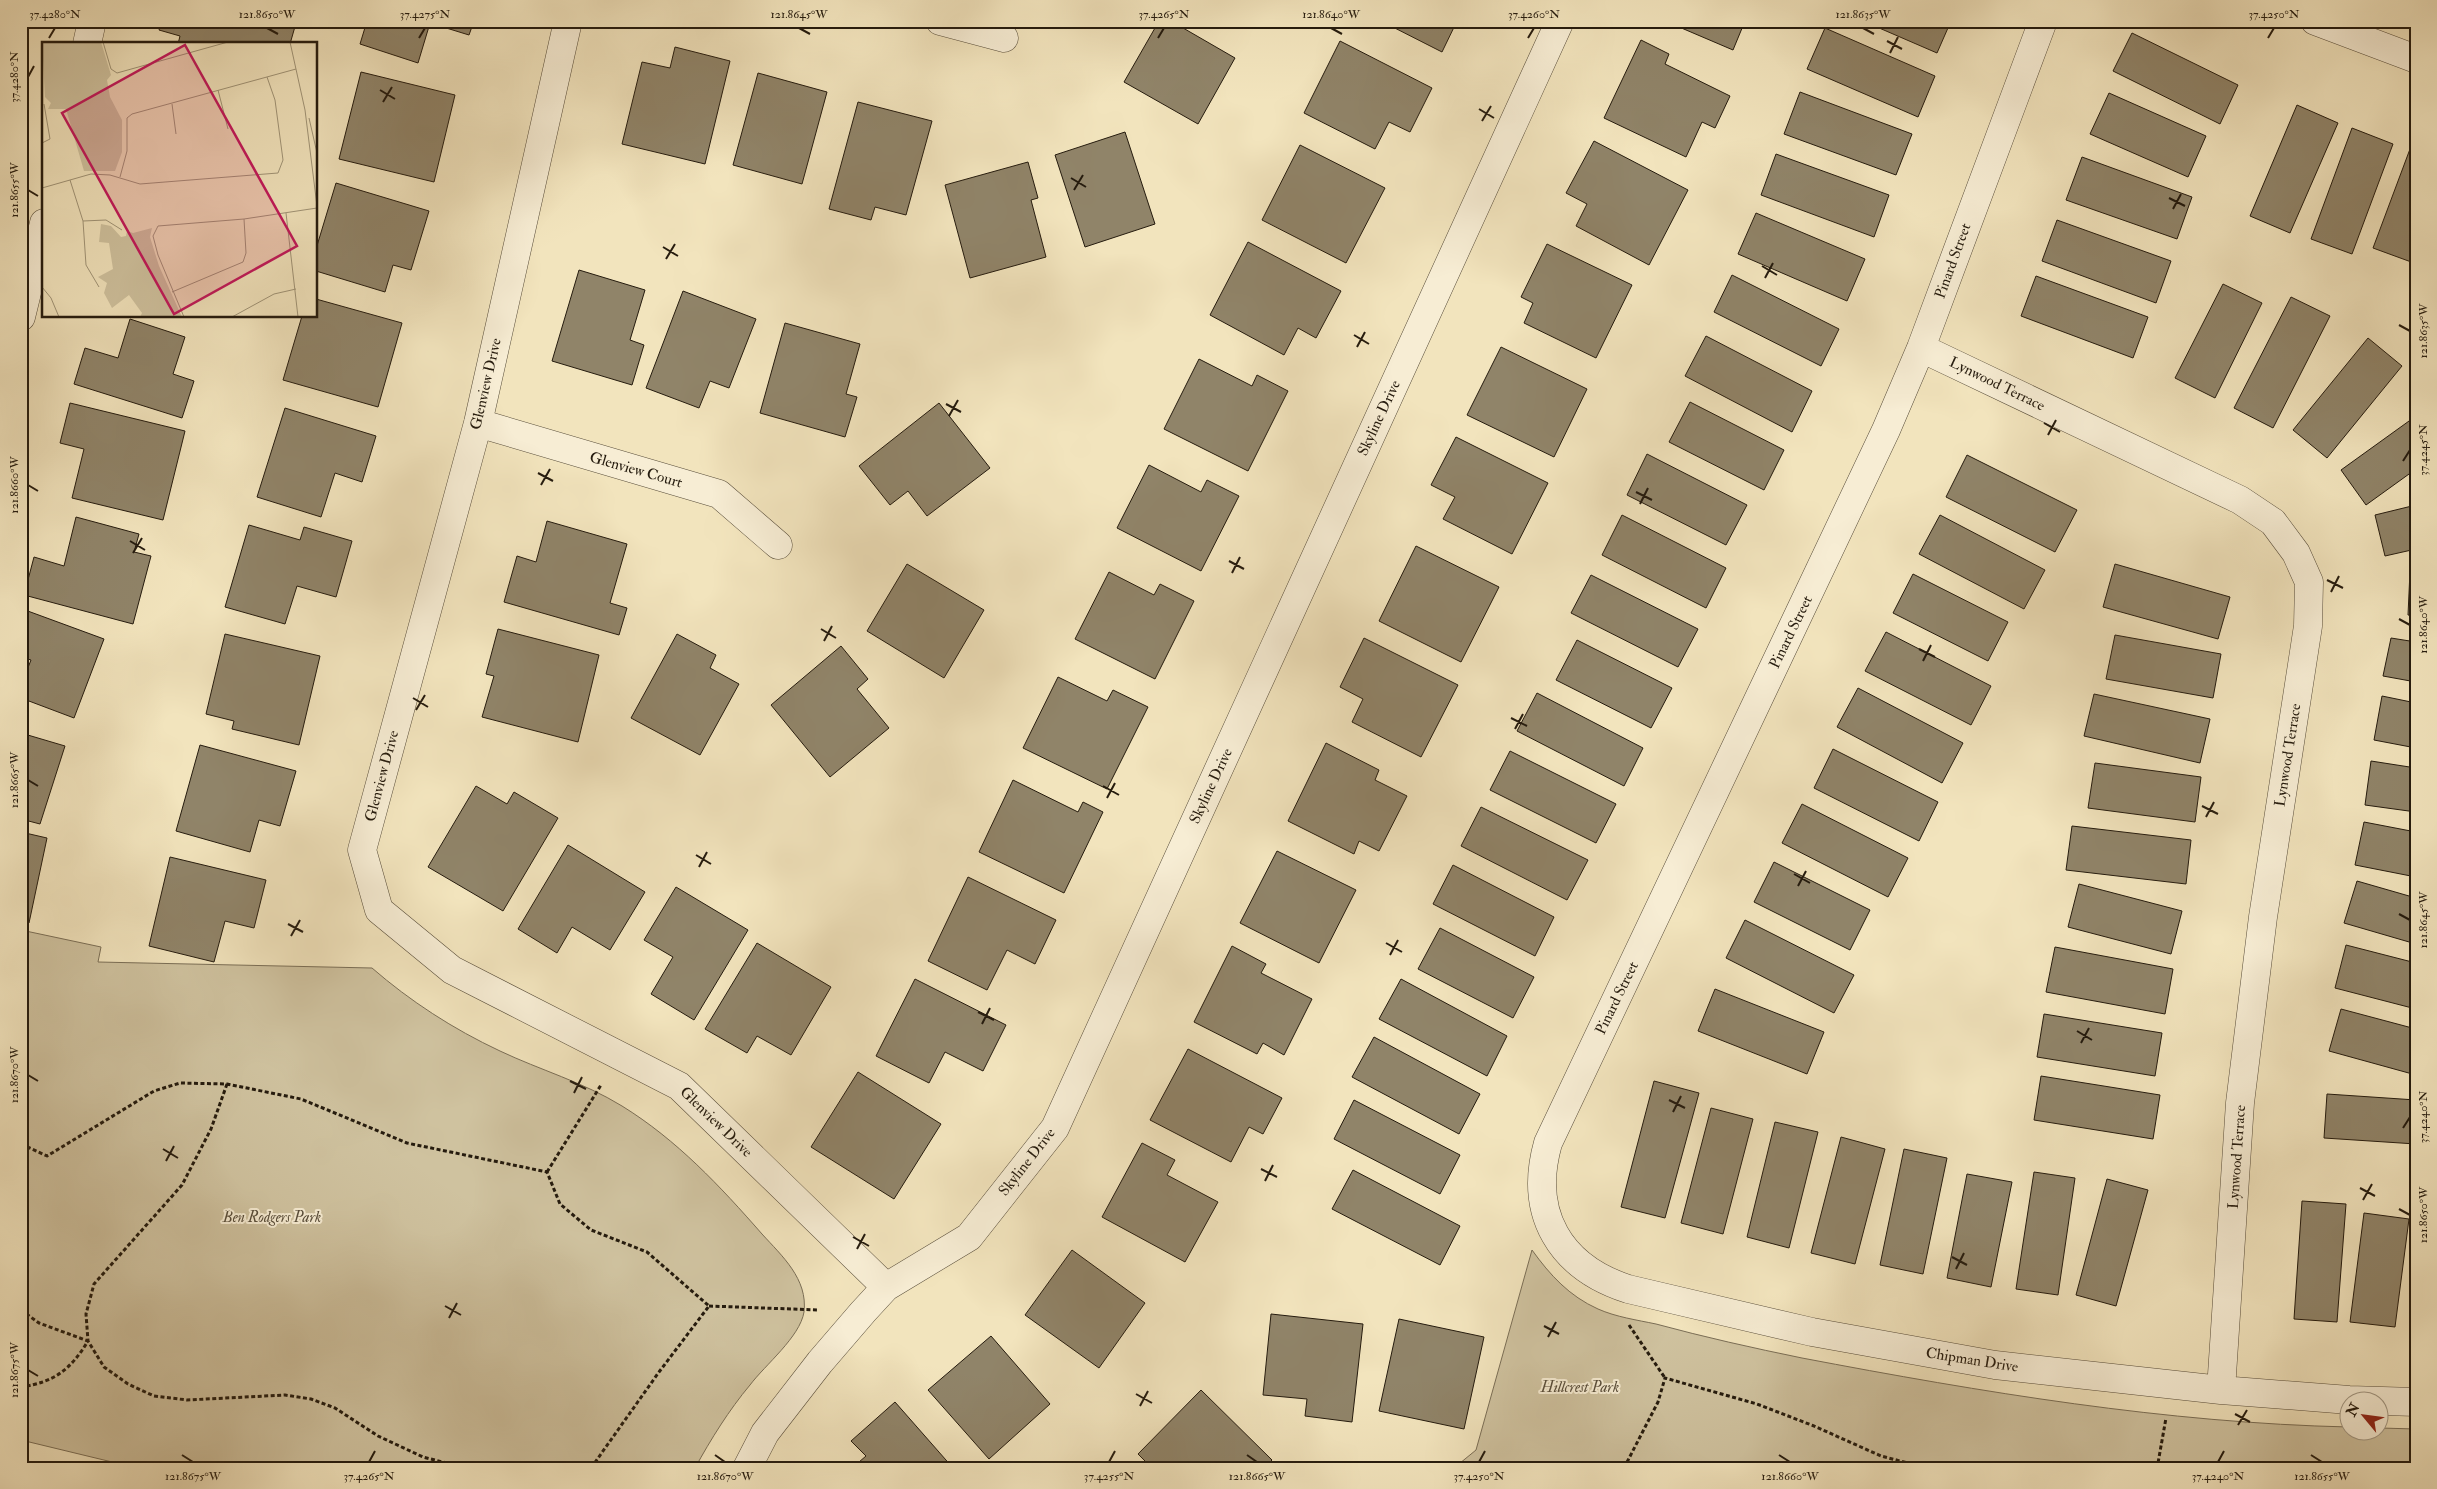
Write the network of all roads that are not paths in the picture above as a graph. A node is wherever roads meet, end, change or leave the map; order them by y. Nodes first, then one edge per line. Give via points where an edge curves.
1 (92, 21) edge
2 (568, 21) edge
3 (940, 21) edge
4 (1560, 21) edge
5 (2043, 21) edge
6 (2316, 21) edge
7 (1004, 38) dead end
8 (87, 42) edge
9 (2416, 59) edge
10 (42, 231) edge
11 (21, 317) edge
12 (1921, 348) junction
13 (478, 423) junction
14 (778, 545) dead end
15 (1556, 1235) joint
16 (886, 1287) junction
17 (2221, 1390) junction
18 (2416, 1402) edge
19 (747, 1468) edge

1 - 8 street
2 - 13 street, Glenview Drive
3 - 7 street
4 - 16 street, Skyline Drive via 1055,1128 970,1237
5 - 12 street, Pinard Street
6 - 9 street
10 - 11 street
12 - 15 street, Pinard Street via 1818,576 1548,1144 1542,1165 1541,1187 1546,1213
12 - 17 street, Lynwood Terrace via 2240,500 2273,522 2296,553 2309,582 2308,626 2263,916 2240,1103
13 - 14 street, Glenview Court via 719,494
13 - 16 street, Glenview Drive via 362,850 379,910 452,970 680,1086
15 - 17 street, Chipman Drive via 1570,1257 1588,1272 1628,1290 1812,1332 1995,1365
16 - 19 street, Skyline Drive via 820,1362 765,1433
17 - 18 street, Chipman Drive

